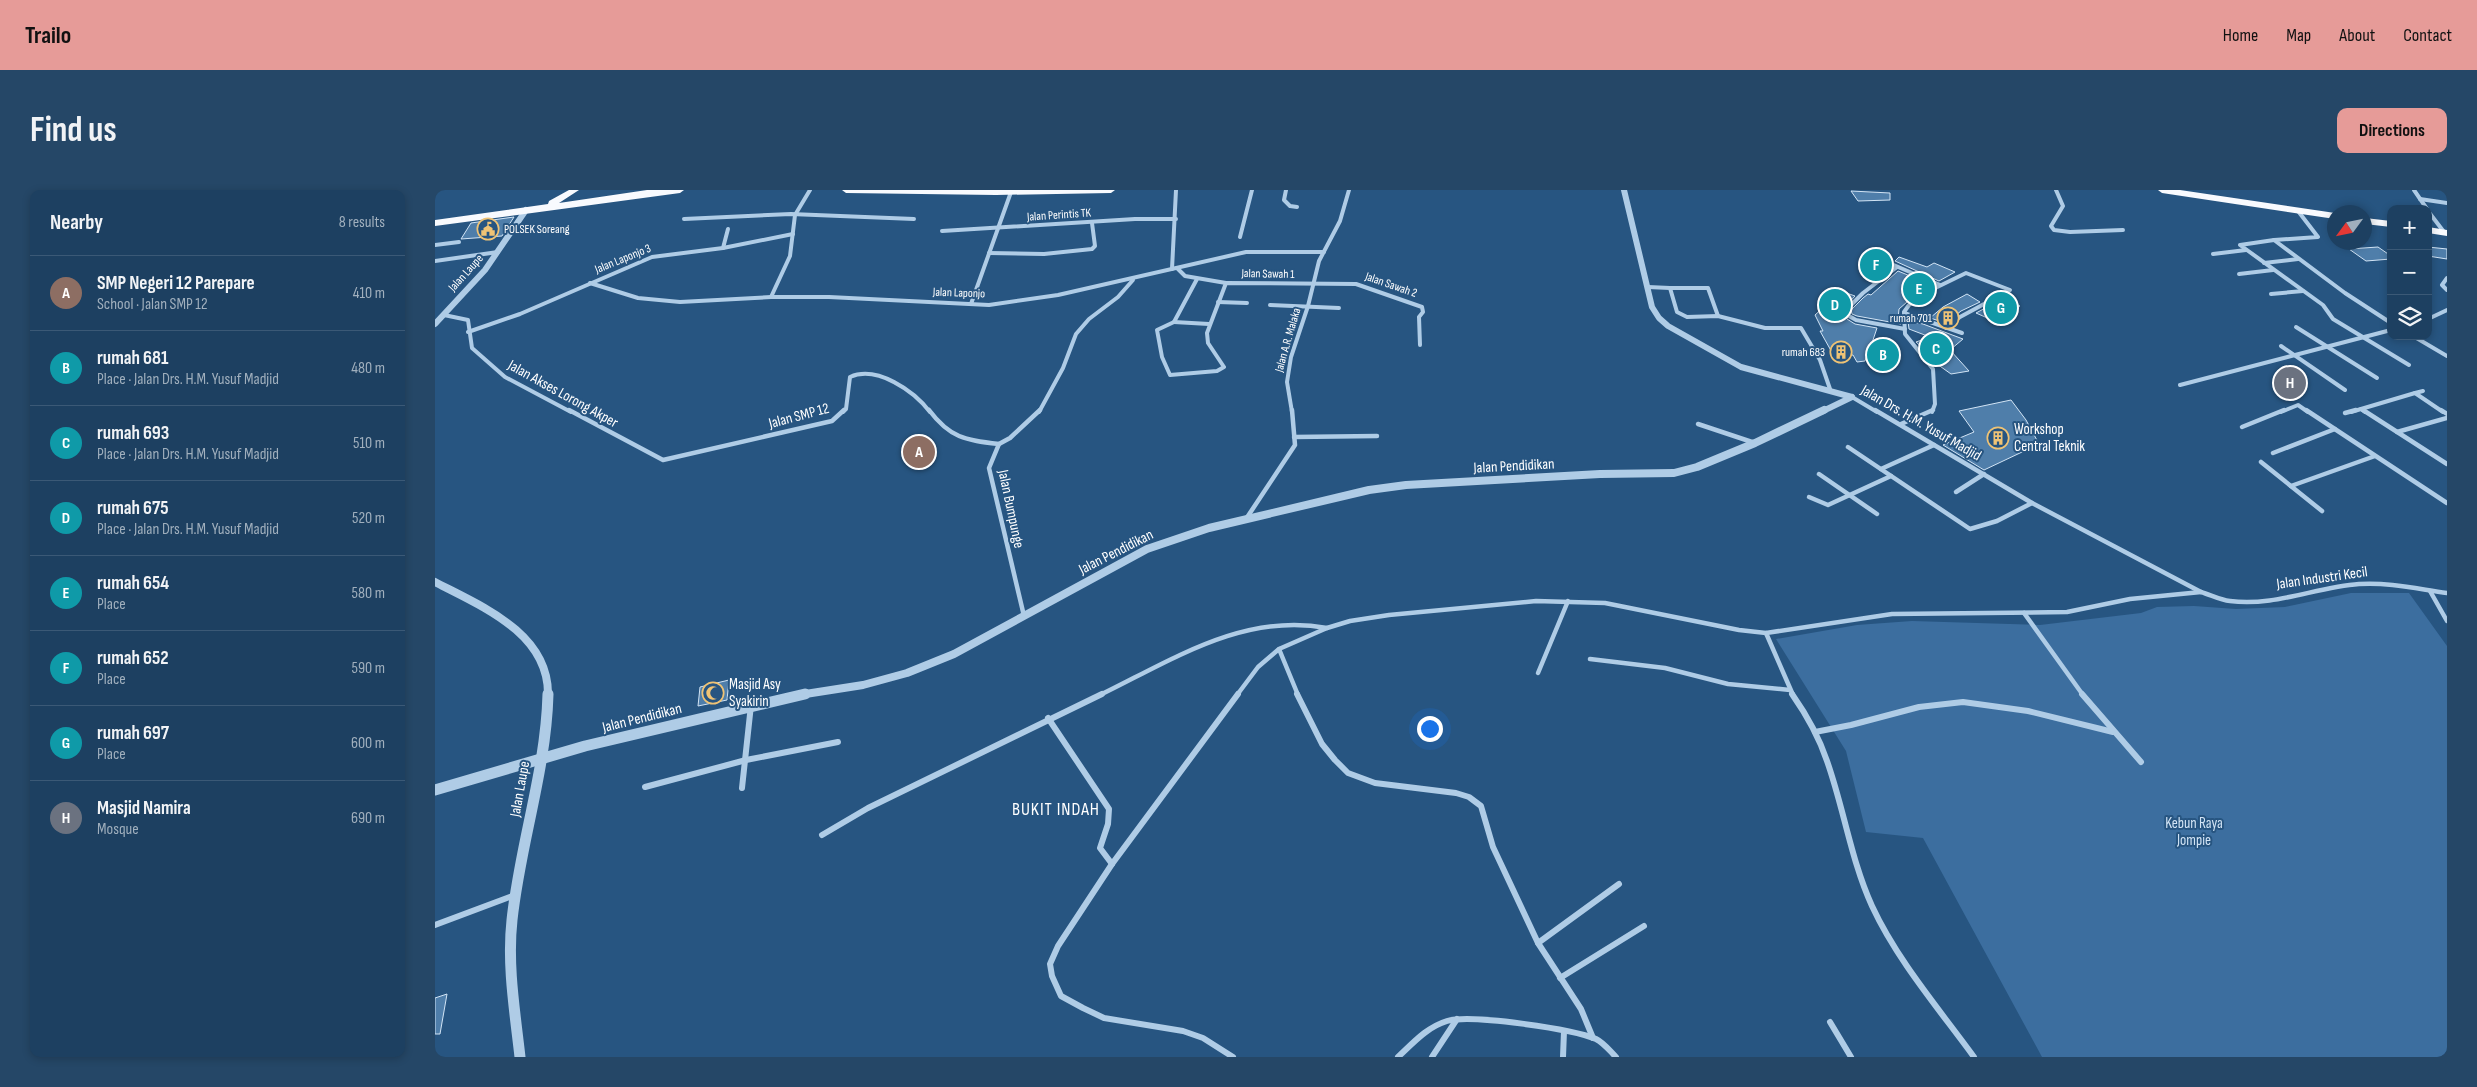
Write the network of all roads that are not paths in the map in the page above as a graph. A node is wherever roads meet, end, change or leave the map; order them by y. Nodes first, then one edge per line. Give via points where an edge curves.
1 (575, 190) edge
2 (680, 190) edge
3 (810, 190) edge
4 (847, 190) edge
5 (1111, 190) edge
6 (1176, 190) edge
7 (1252, 190) edge
8 (1286, 190) edge
9 (1349, 190) edge
10 (1624, 190) edge
11 (2056, 190) edge
12 (2162, 190) edge
13 (2414, 190) edge
14 (887, 191) edge
15 (967, 191) edge
16 (1068, 191) edge
17 (1011, 192) junction
18 (2420, 199) junction
19 (2447, 203) edge
20 (2424, 205) edge
21 (546, 207) junction
22 (1297, 208) dead end
23 (526, 210) junction
24 (2298, 211) junction
25 (795, 215) junction
26 (2327, 215) edge
27 (2432, 215) edge
28 (684, 219) dead end
29 (914, 219) dead end
30 (1176, 219) junction
31 (2372, 221) edge
32 (435, 223) edge
33 (1092, 223) junction
34 (2387, 223) edge
35 (728, 229) dead end
36 (996, 229) junction
37 (2123, 230) dead end
38 (942, 231) dead end
39 (2432, 231) edge
40 (2446, 233) edge
41 (793, 234) junction
42 (1240, 237) dead end
43 (2274, 240) junction
44 (459, 242) dead end
45 (435, 245) edge
46 (723, 248) junction
47 (2246, 250) junction
48 (501, 252) junction
49 (1324, 252) junction
50 (989, 253) junction
51 (2213, 254) dead end
52 (2298, 259) junction
53 (1882, 260) dead end
54 (435, 261) edge
55 (2264, 263) junction
56 (1897, 267) junction
57 (1175, 269) junction
58 (2274, 270) junction
59 (2239, 274) dead end
60 (2447, 278) edge
61 (1133, 279) junction
62 (1197, 279) junction
63 (1226, 282) junction
64 (590, 283) junction
65 (1312, 284) junction
66 (1940, 285) junction
67 (1648, 287) junction
68 (1670, 288) junction
69 (2447, 290) edge
70 (2303, 291) junction
71 (2271, 294) dead end
72 (771, 296) junction
73 (1218, 302) junction
74 (971, 304) junction
75 (1247, 304) dead end
76 (1270, 305) dead end
77 (1308, 306) junction
78 (1339, 308) dead end
79 (2447, 310) edge
80 (1904, 313) junction
81 (444, 315) junction
82 (1719, 316) junction
83 (2432, 317) edge
84 (2387, 320) edge
85 (1174, 322) junction
86 (435, 324) edge
87 (1209, 324) junction
88 (2296, 327) dead end
89 (1946, 328) junction
90 (1905, 329) junction
91 (2387, 331) edge
92 (469, 332) junction
93 (1962, 333) dead end
94 (2362, 338) junction
95 (2420, 340) edge
96 (1419, 346) dead end
97 (2281, 346) dead end
98 (2328, 347) junction
99 (2295, 356) junction
100 (2447, 356) edge
101 (2409, 365) dead end
102 (2377, 378) dead end
103 (2180, 385) dead end
104 (1829, 389) junction
105 (2345, 390) dead end
106 (2423, 391) dead end
107 (2415, 393) junction
108 (1852, 397) junction
109 (2361, 409) junction
110 (2345, 413) dead end
111 (2447, 414) edge
112 (2447, 418) edge
113 (1698, 424) dead end
114 (1901, 424) junction
115 (2242, 427) dead end
116 (2335, 429) junction
117 (2397, 432) junction
118 (1377, 436) dead end
119 (1294, 437) junction
120 (1755, 443) junction
121 (999, 444) junction
122 (1934, 445) junction
123 (1848, 447) dead end
124 (2273, 453) dead end
125 (2375, 456) junction
126 (670, 460) joint
127 (2261, 462) dead end
128 (2445, 462) edge
129 (1881, 469) junction
130 (1819, 474) dead end
131 (1984, 474) junction
132 (1891, 476) junction
133 (2291, 486) junction
134 (1956, 492) dead end
135 (1851, 496) junction
136 (1809, 497) dead end
137 (2032, 502) junction
138 (2447, 503) edge
139 (2322, 511) dead end
140 (1877, 514) dead end
141 (1246, 519) junction
142 (435, 582) edge
143 (2430, 591) junction
144 (2201, 592) junction
145 (2447, 593) edge
146 (1568, 601) junction
147 (2024, 613) junction
148 (1024, 616) junction
149 (2447, 621) edge
150 (1327, 628) junction
151 (1766, 633) junction
152 (1279, 649) junction
153 (1590, 659) dead end
154 (1538, 673) dead end
155 (1790, 690) junction
156 (751, 705) junction
157 (1048, 718) junction
158 (1815, 732) junction
159 (2113, 732) junction
160 (838, 742) dead end
161 (541, 760) junction
162 (746, 760) junction
163 (2141, 762) dead end
164 (645, 787) dead end
165 (743, 788) dead end
166 (435, 790) edge
167 (822, 835) dead end
168 (1112, 864) junction
169 (1619, 884) dead end
170 (515, 895) junction
171 (435, 926) edge
172 (1644, 926) dead end
173 (1538, 943) junction
174 (1560, 978) junction
175 (1457, 1018) junction
176 (1830, 1022) dead end
177 (1564, 1031) junction
178 (1593, 1038) junction
179 (520, 1057) edge
180 (1233, 1057) edge
181 (1398, 1057) edge
182 (1432, 1057) edge
183 (1563, 1057) edge
184 (1616, 1057) edge
185 (1851, 1057) edge
186 (1974, 1057) edge

1 - 21 highway
2 - 21 highway
3 - 25 street
4 - 14 highway
5 - 16 highway
6 - 30 street
7 - 42 street
8 - 22 street via 1284,200
9 - 49 street, Jalan A.R. Malaka via 1340,221
10 - 67 street, Jalan Drs. H.M. Yusuf Madjid
11 - 37 street via 2063,200 2063,209 2051,226 2053,230
12 - 24 highway
13 - 18 street
14 - 15 highway
15 - 17 highway
16 - 17 highway
17 - 36 street
18 - 19 street
18 - 20 street
21 - 23 highway
23 - 32 highway
23 - 48 street, Jalan Laupe
24 - 26 highway
24 - 43 street via 2318,237
25 - 28 street
25 - 29 street
25 - 41 street
27 - 40 street
30 - 33 street, Jalan Perintis TK
30 - 57 street
31 - 34 highway
33 - 36 street, Jalan Perintis TK
33 - 50 street via 1095,246 1092,249 1043,254
35 - 46 street
36 - 38 street, Jalan Perintis TK
36 - 50 street
39 - 40 highway
41 - 46 street, Jalan Laponjo 3
41 - 72 street via 790,256
43 - 47 street via 2240,244
43 - 52 street
44 - 45 street
46 - 64 street, Jalan Laponjo 3 via 653,257
47 - 51 street
47 - 55 street
48 - 54 street
48 - 81 street, Jalan Laupe
49 - 57 street, Jalan Laponjo via 1246,252
49 - 65 street, Jalan A.R. Malaka
50 - 74 street
52 - 55 street
52 - 84 street
53 - 56 street
55 - 58 street
56 - 66 street
56 - 90 street via 1847,310 1849,316 1856,320
57 - 61 street, Jalan Laponjo
57 - 62 street
58 - 59 street
58 - 70 street
60 - 69 street via 2442,285
61 - 74 street, Jalan Laponjo via 1018,302
61 - 121 street via 1118,297 1089,319 1076,334 1063,368 1039,412
62 - 63 street
62 - 85 street
63 - 65 street, Jalan Sawah 1
63 - 73 street, Jalan Sawah 1
64 - 72 street, Jalan Laponjo via 659,301 700,302
64 - 92 street, Jalan Laponjo 3
65 - 77 street, Jalan A.R. Malaka
65 - 96 street, Jalan Sawah 2 via 1356,284 1422,307
66 - 80 street via 1909,305
66 - 89 street via 1967,273 2011,291
67 - 68 street
67 - 104 street, Jalan Drs. H.M. Yusuf Madjid via 1652,308 1659,318 1703,348 1758,373
68 - 82 street via 1708,288
68 - 82 street via 1679,314 1687,317
70 - 71 street
70 - 94 street via 2325,307 2333,319
72 - 74 street, Jalan Laponjo
73 - 75 street
73 - 87 street, Jalan Sawah 1
76 - 77 street
77 - 78 street
77 - 119 street, Jalan A.R. Malaka via 1291,357 1287,382
79 - 83 street
80 - 89 street
80 - 90 street
81 - 86 street, Jalan Laupe
81 - 92 street, Jalan Akses Lorong Akper via 469,320
82 - 104 street via 1765,328 1801,328 1820,360
85 - 87 street
85 - 87 street, Jalan Sawah 1 via 1157,330 1161,358 1172,376 1217,371 1224,367 1207,343
88 - 98 street
89 - 93 street
90 - 114 street via 1907,337 1933,369 1935,408
91 - 94 street
92 - 126 street, Jalan Akses Lorong Akper via 472,348 505,377 641,450
94 - 98 street
94 - 101 street
95 - 100 street
97 - 99 street
98 - 99 street
98 - 102 street
99 - 103 street
99 - 105 street
104 - 108 street, Jalan Drs. H.M. Yusuf Madjid
106 - 107 street
107 - 109 street
107 - 111 street
108 - 114 street, Jalan Drs. H.M. Yusuf Madjid
108 - 120 street, Jalan Pendidikan
109 - 110 street
109 - 117 street
112 - 117 street
113 - 120 street
114 - 122 street, Jalan Drs. H.M. Yusuf Madjid
115 - 116 street via 2298,405
116 - 124 street
116 - 125 street
117 - 128 street
118 - 119 street
119 - 141 street, Jalan A.R. Malaka via 1291,453
120 - 141 street, Jalan Pendidikan via 1674,473 1406,485 1369,490
121 - 126 street, Jalan SMP 12 via 969,440 950,433 910,392 885,379 863,373 850,377 846,409 833,421
121 - 148 street, Jalan Bumpunge via 989,468
122 - 129 street
122 - 131 street, Jalan Drs. H.M. Yusuf Madjid
123 - 129 street
125 - 133 street
125 - 138 street
127 - 133 street
129 - 132 street
130 - 135 street
131 - 134 street
131 - 137 street, Jalan Drs. H.M. Yusuf Madjid
132 - 135 street
132 - 137 street via 1970,529 1997,521
133 - 139 street
135 - 136 street via 1828,505
135 - 140 street
137 - 144 street, Jalan Drs. H.M. Yusuf Madjid
141 - 148 street, Jalan Pendidikan via 1147,549
142 - 161 street, Jalan Laupe via 505,621 532,644 541,662 547,690 547,730
143 - 144 street, Jalan Industri Kecil via 2377,583 2239,601
143 - 145 street, Jalan Industri Kecil
143 - 149 street
144 - 147 street via 2130,599 2067,612
146 - 150 street via 1398,614
146 - 151 street via 1605,603
146 - 154 street
147 - 151 street via 1892,614
147 - 159 street via 2061,667
148 - 156 street, Jalan Pendidikan via 954,654 883,681
150 - 152 street
150 - 157 street via 1302,622 1278,623 1216,638
151 - 155 street
152 - 168 street via 1257,667
152 - 173 street via 1317,733 1343,770 1363,780 1456,793 1481,806 1493,847
153 - 155 street via 1665,668 1728,684
155 - 158 street
156 - 161 street, Jalan Pendidikan
156 - 162 street
157 - 167 street via 868,808
157 - 168 street via 1109,808 1108,824 1100,848
158 - 159 street via 1855,725 1911,708 1963,702 2041,713
158 - 186 street via 1827,760 1848,838 1872,906 1903,959
159 - 163 street
160 - 162 street
161 - 166 street, Jalan Pendidikan
161 - 170 street, Jalan Laupe
162 - 164 street
162 - 165 street
168 - 180 street via 1058,946 1050,964 1061,996 1104,1018 1203,1038
169 - 173 street
170 - 171 street
170 - 179 street, Jalan Laupe via 511,975
172 - 174 street
173 - 174 street
174 - 178 street via 1581,1009
175 - 177 street
175 - 181 street via 1441,1021
175 - 182 street
176 - 185 street
177 - 178 street
177 - 183 street
178 - 184 street

